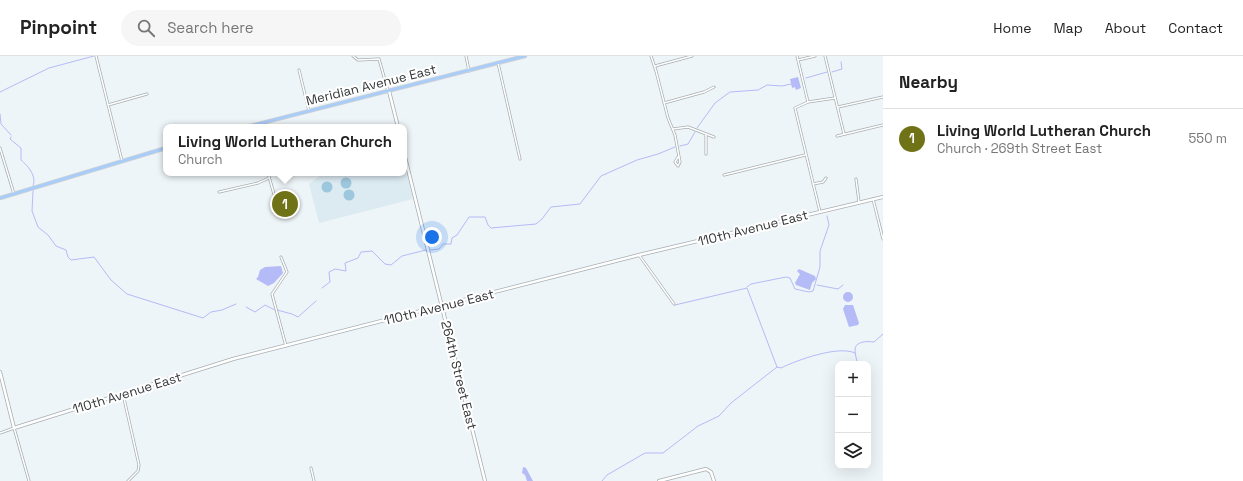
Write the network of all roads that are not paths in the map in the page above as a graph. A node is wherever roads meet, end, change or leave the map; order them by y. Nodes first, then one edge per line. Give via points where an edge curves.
1 (96, 56) edge
2 (353, 56) edge
3 (466, 56) edge
4 (525, 56) edge
5 (651, 56) edge
6 (692, 56) edge
7 (797, 56) edge
8 (815, 56) edge
9 (825, 56) edge
10 (798, 60) junction
11 (498, 63) junction
12 (654, 66) junction
13 (299, 70) dead end
14 (469, 71) junction
15 (714, 87) dead end
16 (388, 91) junction
17 (147, 94) dead end
18 (883, 97) edge
19 (835, 98) junction
20 (808, 102) junction
21 (664, 103) junction
22 (108, 106) junction
23 (838, 107) junction
24 (309, 111) junction
25 (262, 124) edge
26 (397, 124) edge
27 (883, 125) edge
28 (673, 129) junction
29 (844, 134) junction
30 (706, 135) junction
31 (837, 136) dead end
32 (714, 137) dead end
33 (0, 148) edge
34 (163, 149) edge
35 (706, 154) dead end
36 (806, 155) junction
37 (678, 157) dead end
38 (520, 160) dead end
39 (122, 161) junction
40 (407, 164) edge
41 (724, 175) dead end
42 (269, 178) joint
43 (826, 178) dead end
44 (856, 179) dead end
45 (813, 184) junction
46 (219, 192) dead end
47 (14, 194) junction
48 (883, 197) edge
49 (0, 198) edge
50 (873, 199) junction
51 (859, 202) junction
52 (279, 212) dead end
53 (820, 212) junction
54 (883, 239) edge
55 (639, 255) junction
56 (281, 257) dead end
57 (674, 304) dead end
58 (442, 306) junction
59 (286, 346) junction
60 (0, 372) edge
61 (123, 394) junction
62 (14, 428) junction
63 (0, 433) edge
64 (311, 468) dead end
65 (29, 480) edge
66 (25, 481) edge
67 (128, 481) edge
68 (314, 481) edge
69 (485, 481) edge
70 (659, 481) edge
71 (714, 481) edge

1 - 22 street
2 - 16 street via 358,60 379,59
3 - 14 street
4 - 11 main road, Meridian Avenue East
5 - 12 street
6 - 12 street
7 - 10 street
8 - 10 street
9 - 19 street
10 - 20 street
11 - 14 main road, Meridian Avenue East
11 - 38 street
12 - 21 street
13 - 24 street
14 - 16 main road, Meridian Avenue East
15 - 21 street
16 - 24 main road, Meridian Avenue East
16 - 26 street
17 - 22 street
18 - 23 street
19 - 20 street
19 - 23 street
20 - 36 street via 795,108
21 - 28 street
22 - 39 street
23 - 29 street
24 - 25 main road, Meridian Avenue East
27 - 29 street
28 - 30 street via 688,127
28 - 37 street
29 - 31 street
30 - 32 street
30 - 35 street
33 - 47 street
34 - 39 main road
36 - 41 street
36 - 45 street
39 - 47 main road
40 - 58 street, 264th Street East
42 - 46 street
42 - 52 street
43 - 45 street via 823,182
44 - 51 street
45 - 53 street
47 - 49 main road
48 - 50 street, 110th Avenue East
50 - 51 street, 110th Avenue East
50 - 54 street
51 - 53 street, 110th Avenue East
53 - 55 street, 110th Avenue East
55 - 57 street
55 - 58 street, 110th Avenue East
56 - 59 street via 287,272 272,294
58 - 59 street, 110th Avenue East
58 - 69 street, 264th Street East
59 - 61 street, 110th Avenue East
60 - 62 street
61 - 62 street, 110th Avenue East
61 - 67 street via 139,467
62 - 63 street, 110th Avenue East
62 - 65 street
64 - 68 street
65 - 66 street
70 - 71 street via 709,470

